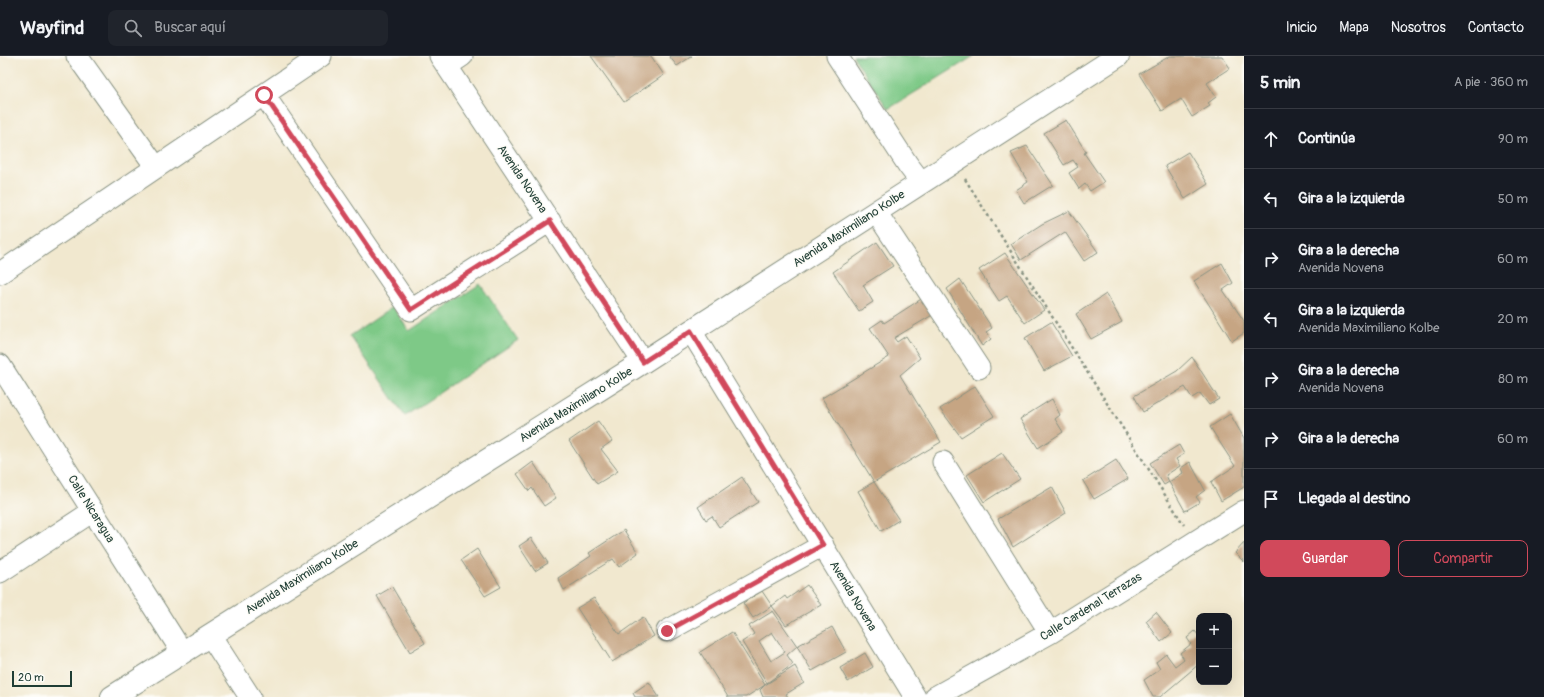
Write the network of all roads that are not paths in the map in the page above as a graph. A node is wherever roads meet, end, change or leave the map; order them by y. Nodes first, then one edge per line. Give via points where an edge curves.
1 (77, 56) edge
2 (321, 56) edge
3 (837, 56) edge
4 (1118, 56) edge
5 (450, 59) edge
6 (264, 95) junction
7 (156, 167) junction
8 (921, 182) junction
9 (876, 212) junction
10 (550, 221) junction
11 (0, 273) edge
12 (691, 331) junction
13 (643, 362) junction
14 (0, 365) edge
15 (979, 368) dead end
16 (943, 462) dead end
17 (93, 511) junction
18 (1244, 511) edge
19 (823, 545) junction
20 (0, 572) edge
21 (667, 631) dead end
22 (1050, 634) junction
23 (210, 635) junction
24 (182, 652) junction
25 (112, 697) edge
26 (250, 697) edge
27 (915, 697) edge
28 (936, 697) edge

1 - 7 street
2 - 6 street
3 - 8 street
4 - 8 main road, Avenida Maximiliano Kolbe
5 - 10 street, Avenida Novena
6 - 7 street
6 - 10 street via 411,310
7 - 11 street
8 - 9 main road, Avenida Maximiliano Kolbe
9 - 12 main road, Avenida Maximiliano Kolbe
9 - 15 street
10 - 13 street, Avenida Novena
12 - 13 main road, Avenida Maximiliano Kolbe
12 - 19 street, Avenida Novena
13 - 23 main road, Avenida Maximiliano Kolbe
14 - 17 street, Calle Nicaragua
16 - 22 street
17 - 20 street
17 - 24 street, Calle Nicaragua
18 - 22 street, Calle Cardenal Terrazas
19 - 21 street
19 - 27 street, Avenida Novena
22 - 28 street, Calle Cardenal Terrazas
23 - 24 main road, Avenida Maximiliano Kolbe
23 - 26 street
24 - 25 main road, Avenida Maximiliano Kolbe

